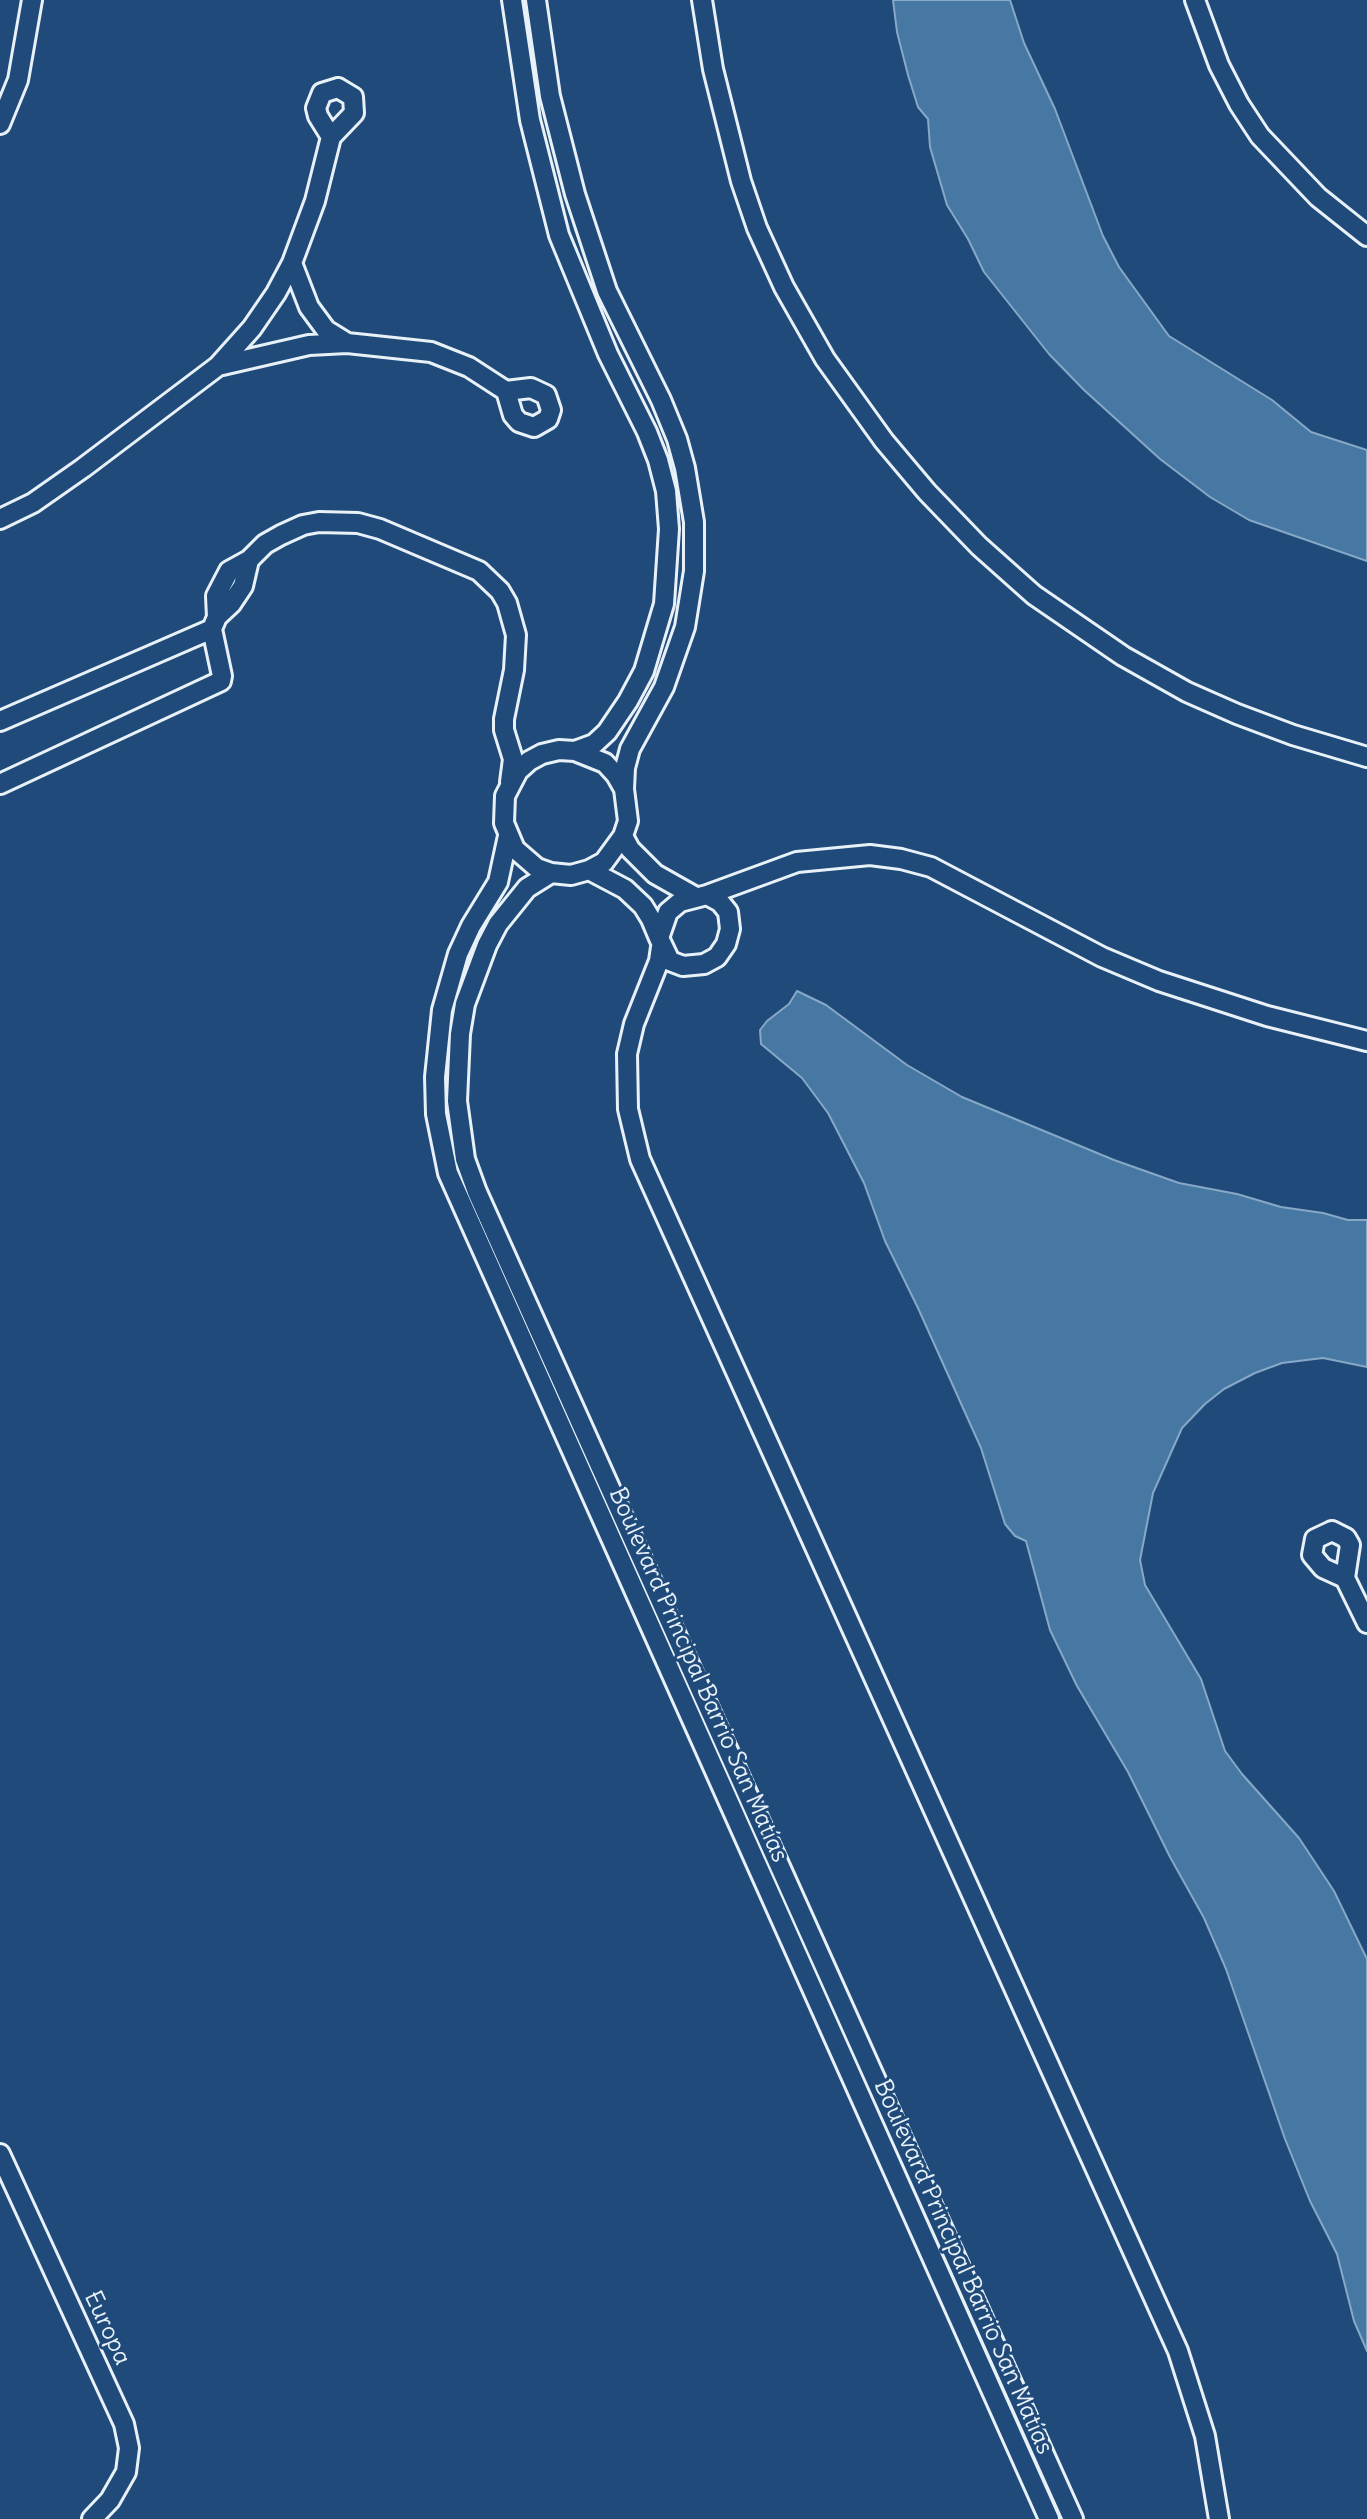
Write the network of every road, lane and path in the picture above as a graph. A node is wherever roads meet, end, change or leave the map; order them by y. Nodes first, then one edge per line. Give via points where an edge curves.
1 (32, 0) edge
2 (512, 0) edge
3 (536, 0) edge
4 (702, 0) edge
5 (1195, 0) edge
6 (0, 124) edge
7 (331, 137) dead end
8 (1367, 236) edge
9 (292, 263) junction
10 (347, 343) junction
11 (218, 366) junction
12 (506, 391) dead end
13 (0, 519) edge
14 (214, 623) junction
15 (0, 721) edge
16 (511, 746) junction
17 (575, 751) junction
18 (542, 754) junction
19 (1367, 757) edge
20 (510, 783) junction
21 (0, 784) edge
22 (624, 789) junction
23 (508, 836) junction
24 (623, 836) junction
25 (589, 870) junction
26 (551, 873) junction
27 (751, 878) junction
28 (700, 896) junction
29 (730, 929) junction
30 (660, 942) junction
31 (692, 966) junction
32 (651, 983) junction
33 (1367, 1041) edge
34 (1345, 1578) dead end
35 (1367, 1623) edge
36 (0, 2154) edge
37 (92, 2519) edge
38 (1049, 2519) edge
39 (1073, 2519) edge
40 (1219, 2519) edge

1 - 6 street via 18,80
2 - 17 street via 530,120 559,235 658,460 666,491 664,604 644,671 607,732
3 - 22 street via 561,145 590,244 677,439 692,498 691,602 664,687 630,749
4 - 19 street via 713,69 757,228 832,369 927,492 1034,595 1123,656 1237,714
5 - 8 street via 1219,65 1260,136 1318,197
7 - 9 street
9 - 10 street via 309,307 326,330
9 - 11 street via 252,328
10 - 11 street via 288,349
10 - 12 street via 431,352 469,367
11 - 13 street via 83,468
14 - 15 street
14 - 16 street via 243,586 249,560 265,544 303,525 339,521 380,529 479,571 500,591 516,635 504,719
14 - 21 street via 222,676 216,685
16 - 18 street
16 - 20 street
17 - 18 street
17 - 22 street via 605,763
18 - 20 street
20 - 23 street via 503,809
22 - 24 street via 628,821
23 - 26 street via 525,860
23 - 38 street, Boulevard Principal Barrio San Matías via 498,882 458,954 442,1010 436,1114 448,1173
24 - 25 street via 604,862
24 - 28 street via 655,874
25 - 26 street
25 - 30 street via 625,889 643,906
26 - 39 street, Boulevard Principal Barrio San Matías via 527,888 498,924 465,1004 457,1101 465,1159
27 - 28 street
27 - 29 street via 739,896
27 - 33 street via 833,856 870,855 931,867 1102,957 1159,981
28 - 29 street via 720,902 728,912
28 - 30 street via 668,912
29 - 31 street via 717,957
30 - 31 street via 670,961
30 - 32 street
31 - 32 street
32 - 40 street via 627,1054 628,1109 640,1159 1173,2337 1205,2436
34 - 35 street
36 - 37 street, Europa via 124,2424 126,2472

